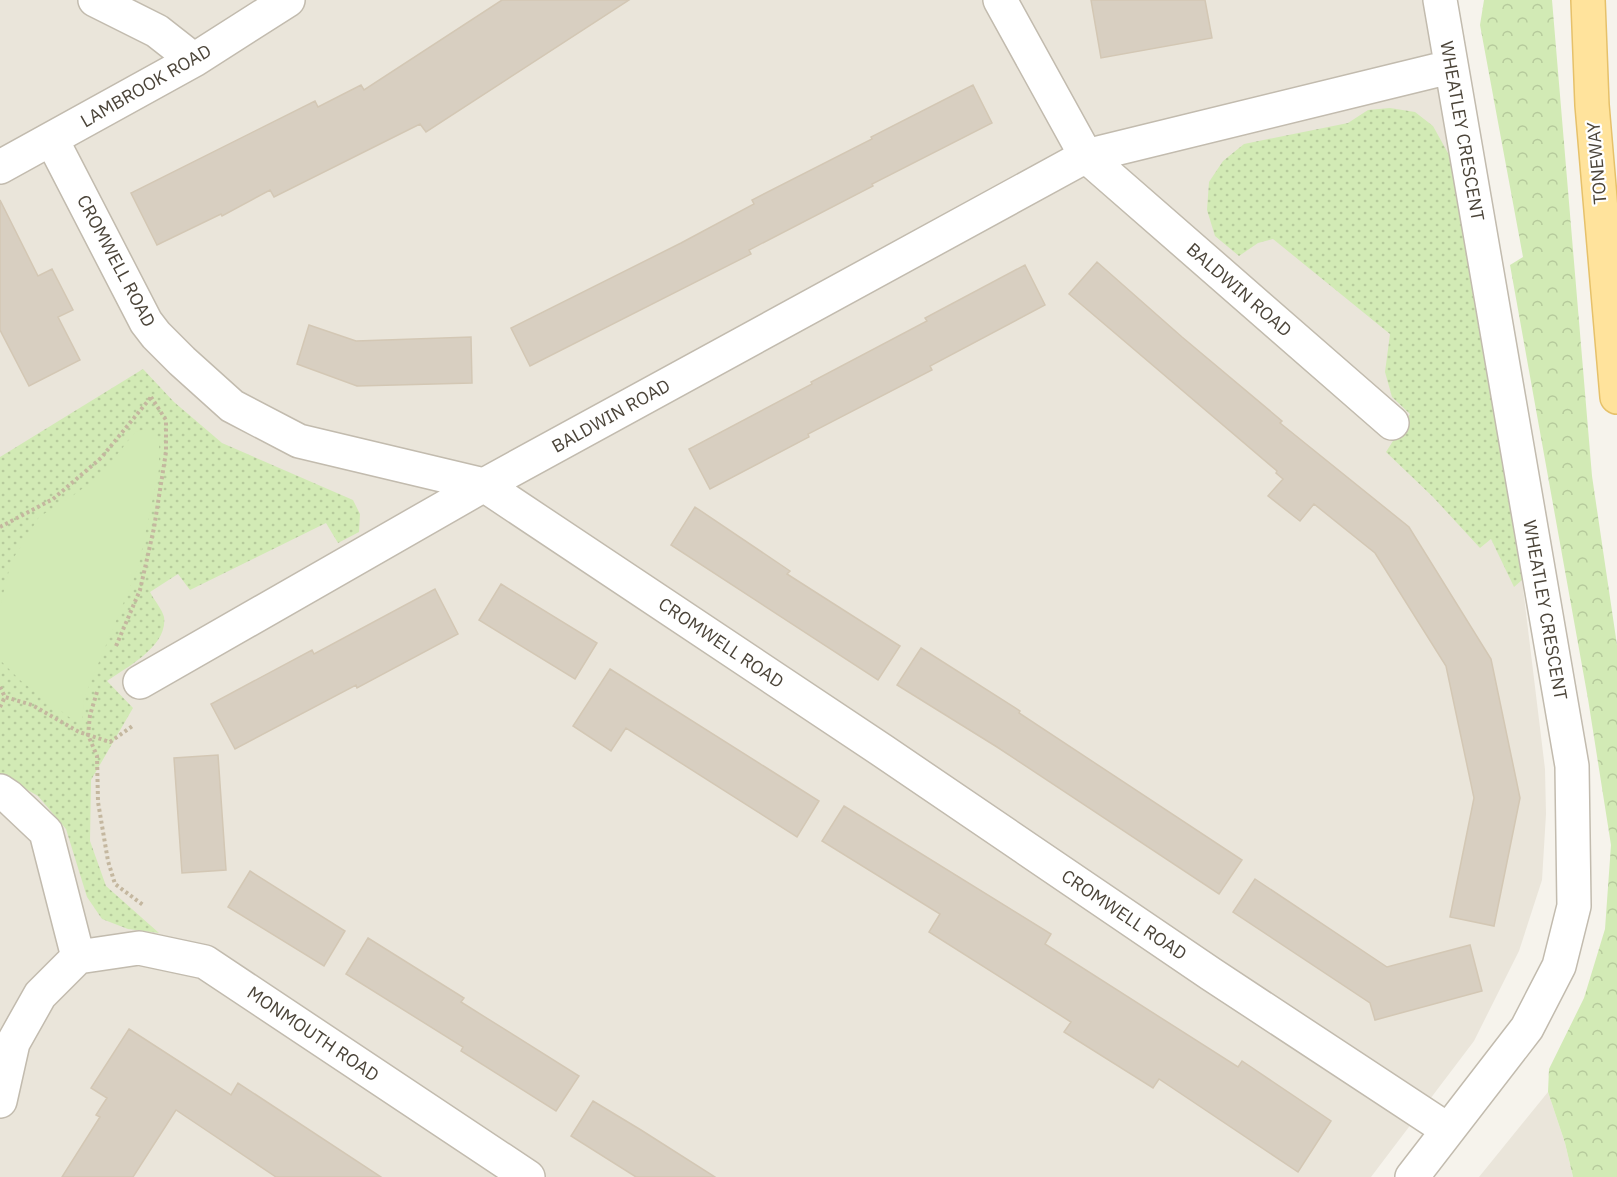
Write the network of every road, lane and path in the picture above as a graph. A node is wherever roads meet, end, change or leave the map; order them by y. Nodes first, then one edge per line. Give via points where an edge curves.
1 (95, 0) edge
2 (288, 0) edge
3 (1000, 0) edge
4 (1440, 0) edge
5 (1588, 0) edge
6 (194, 60) junction
7 (1450, 67) junction
8 (52, 140) junction
9 (1086, 156) junction
10 (0, 167) edge
11 (182, 360) junction
12 (1617, 397) edge
13 (1392, 423) dead end
14 (484, 485) junction
15 (0, 527) edge
16 (140, 682) joint
17 (0, 687) edge
18 (5, 697) junction
19 (0, 707) edge
20 (0, 791) edge
21 (78, 957) junction
22 (0, 1101) edge
23 (1449, 1130) junction
24 (528, 1177) edge
25 (1412, 1177) edge

1 - 6 street via 157,31
2 - 6 street, LAMBROOK ROAD
3 - 9 street, BALDWIN ROAD
4 - 7 street, WHEATLEY CRESCENT
5 - 12 main road, TONEWAY via 1592,105
6 - 8 street, LAMBROOK ROAD
7 - 9 street, BALDWIN ROAD
7 - 23 street, WHEATLEY CRESCENT via 1572,766 1574,906 1559,966 1527,1028
8 - 10 street, LAMBROOK ROAD
8 - 11 street, CROMWELL ROAD via 146,322
9 - 13 street, BALDWIN ROAD
9 - 14 street, BALDWIN ROAD
11 - 14 street, CROMWELL ROAD via 232,406 299,441
11 - 15 path via 101,458 53,499
14 - 16 street, BALDWIN ROAD
14 - 23 street, CROMWELL ROAD
16 - 18 path via 141,721 110,742 79,732 32,705
17 - 18 path
18 - 19 path
20 - 21 street via 46,832
21 - 22 street via 40,995 13,1043
21 - 24 street, MONMOUTH ROAD via 139,948 205,962
23 - 25 street, WHEATLEY CRESCENT

